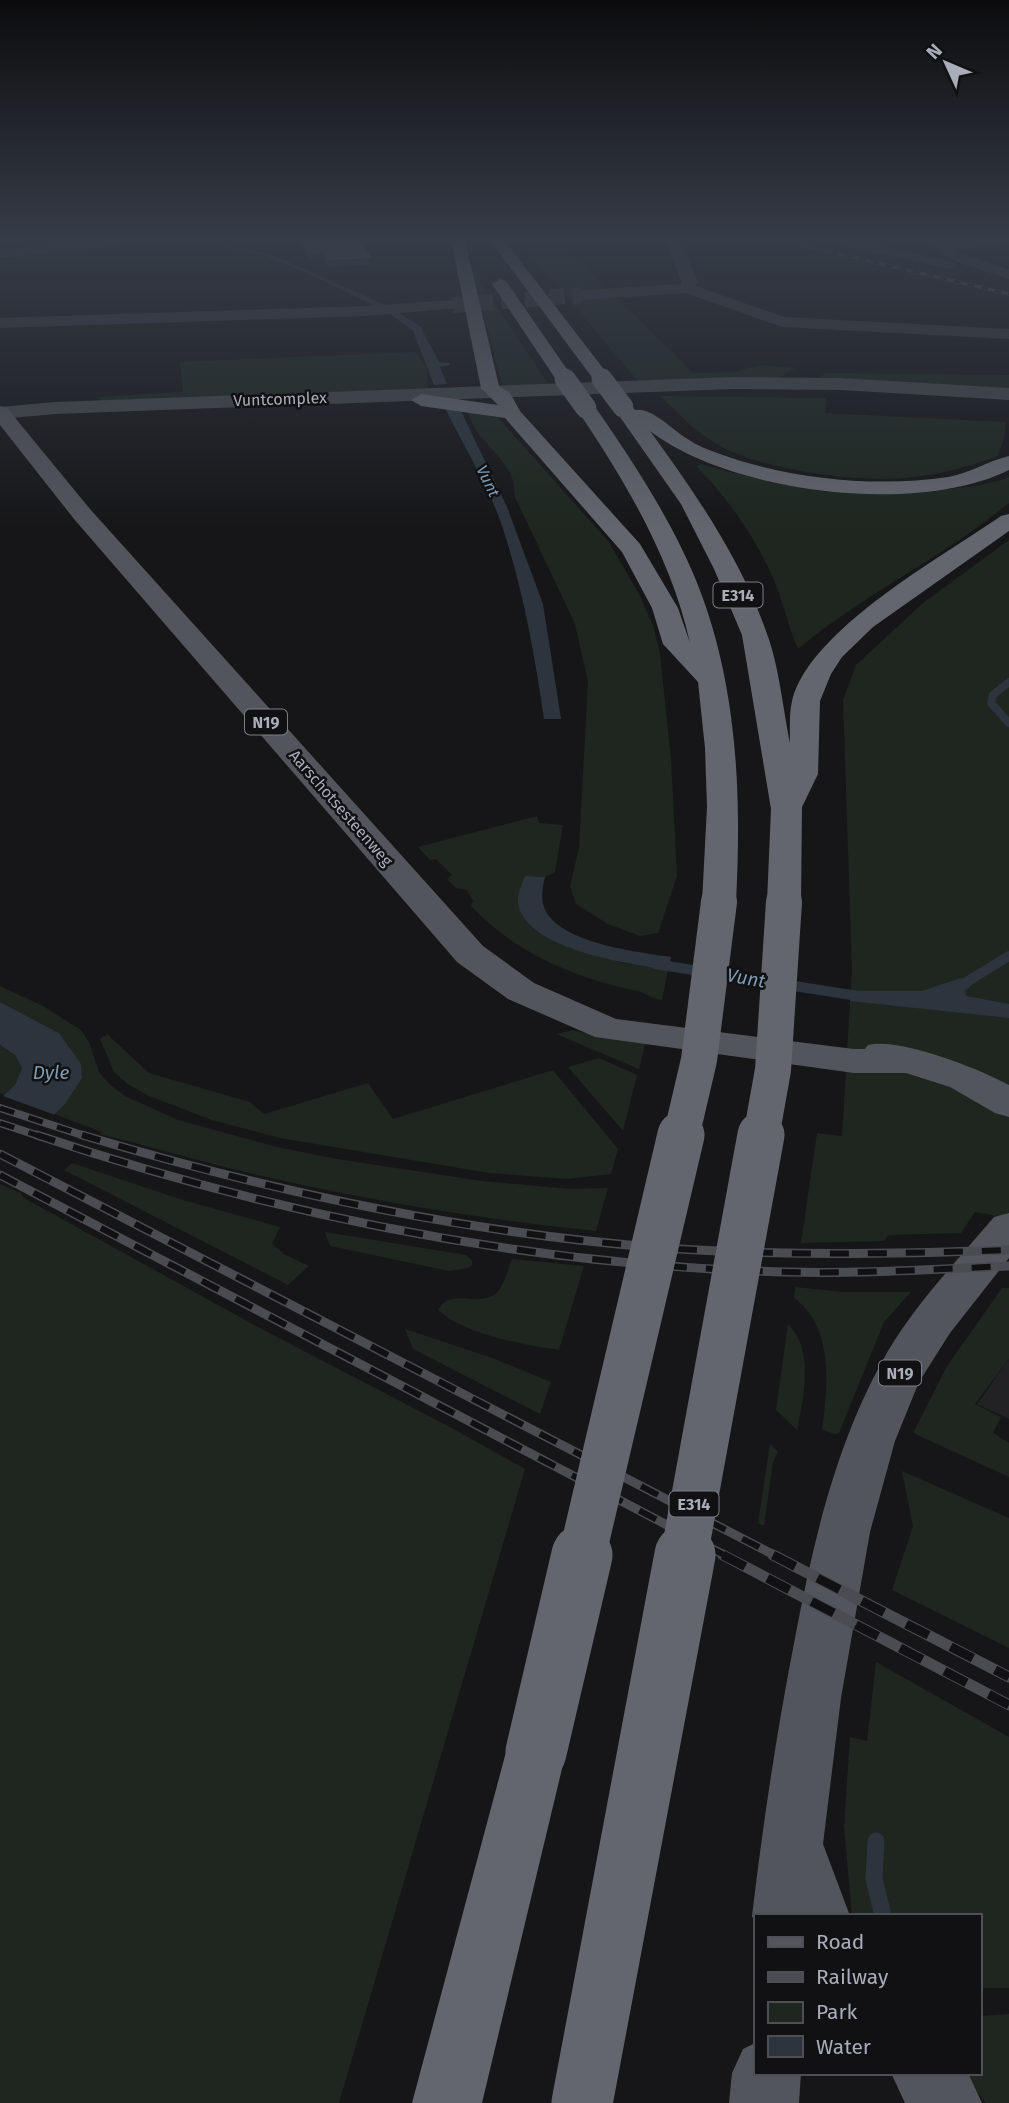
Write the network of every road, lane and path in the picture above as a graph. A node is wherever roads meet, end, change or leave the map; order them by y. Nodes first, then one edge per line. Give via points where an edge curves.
1 (478, 334) edge
2 (530, 334) edge
3 (568, 334) edge
4 (561, 383) junction
5 (1009, 394) edge
6 (421, 400) joint
7 (508, 400) junction
8 (1009, 400) edge
9 (624, 407) junction
10 (3, 415) edge
11 (1009, 462) edge
12 (1009, 521) edge
13 (711, 680) junction
14 (787, 809) junction
15 (1009, 1104) edge
16 (1009, 1228) edge
17 (792, 1843) junction
18 (784, 1914) edge
19 (817, 1914) edge
20 (767, 2075) edge
21 (926, 2075) edge
22 (447, 2103) edge
23 (582, 2103) edge
24 (764, 2103) edge
25 (947, 2103) edge

1 - 7 highway via 490,388
2 - 4 highway, E314
3 - 9 highway, E314, bridge
4 - 5 main road, Vuntcomplex via 795,383
4 - 7 main road, Vuntcomplex
4 - 7 main road, Vuntcomplex
4 - 13 highway, E314, bridge via 586,408 649,508 681,574
6 - 7 highway
6 - 10 main road, Vuntcomplex
7 - 8 main road, Vuntcomplex via 785,389
7 - 10 main road, Vuntcomplex via 55,408
7 - 13 highway via 632,549 665,608 676,644
9 - 11 highway via 683,445 719,461 806,482 884,487 940,483 978,477
9 - 14 highway, E314 via 692,504 755,635
10 - 15 main road, Aarschotsesteenweg / N19 via 82,514 470,954 521,991 608,1029 854,1061 906,1061 962,1076
12 - 14 highway via 864,622 832,652 806,701 803,774
13 - 22 highway, E314, bridge via 723,808 719,902 699,1060 536,1752
14 - 23 highway, E314, bridge via 773,1070
16 - 17 main road, N19 via 928,1329 896,1379 856,1478 818,1664
17 - 18 main road, N19
17 - 19 main road, N19
20 - 24 main road
21 - 25 main road

